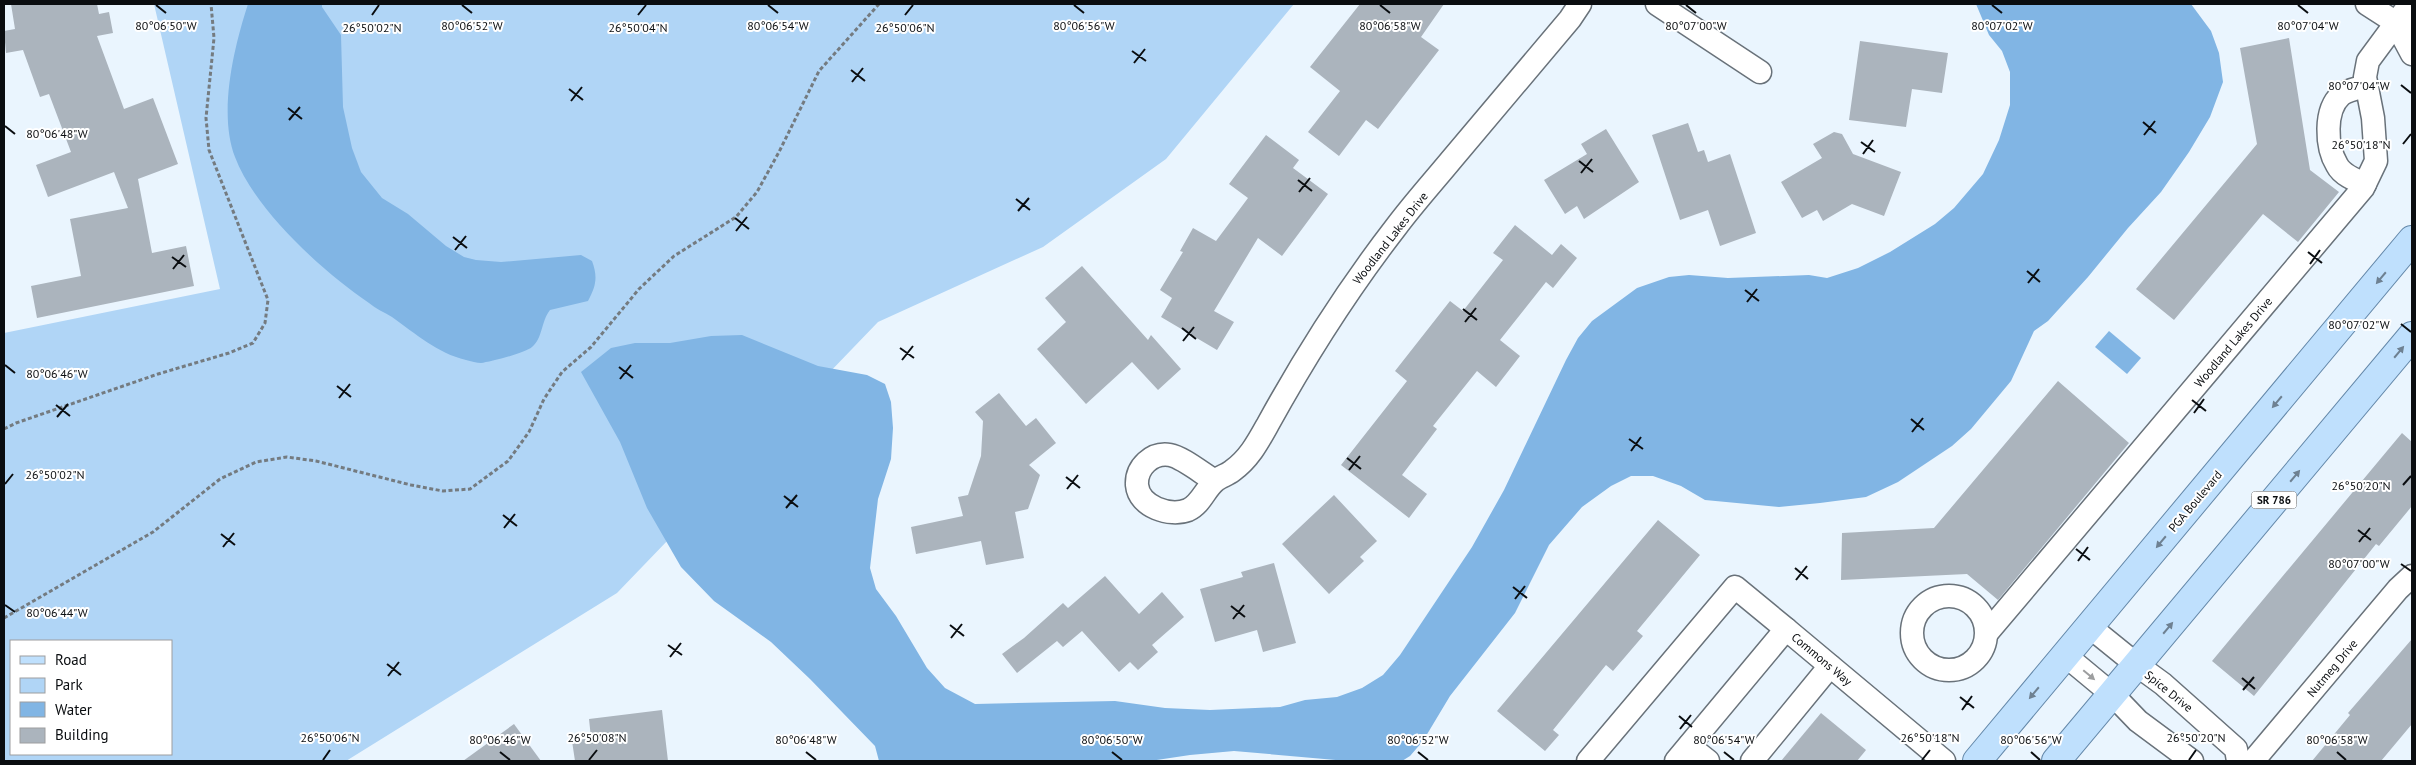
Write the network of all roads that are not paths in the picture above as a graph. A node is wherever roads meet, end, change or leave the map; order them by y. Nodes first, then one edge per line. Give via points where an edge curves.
1 (1580, 4) edge
2 (1657, 4) edge
3 (2367, 4) edge
4 (2410, 4) edge
5 (2404, 23) edge
6 (2412, 54) edge
7 (1760, 72) dead end
8 (2366, 86) junction
9 (2365, 184) junction
10 (2412, 240) edge
11 (2412, 336) edge
12 (1215, 481) dead end
13 (2412, 576) edge
14 (2090, 627) junction
15 (1786, 629) junction
16 (1986, 632) dead end
17 (2066, 656) junction
18 (2136, 665) junction
19 (1830, 666) junction
20 (2113, 695) junction
21 (1682, 753) edge
22 (1588, 761) edge
23 (1708, 761) edge
24 (1752, 761) edge
25 (1944, 761) edge
26 (1977, 761) edge
27 (2056, 761) edge
28 (2192, 761) edge
29 (2238, 761) edge
30 (2253, 761) edge

1 - 12 street, Woodland Lakes Drive via 1391,233 1344,298 1249,455 1230,473
2 - 7 street
3 - 5 street
4 - 5 street, Woodland Lakes Drive
5 - 6 street
5 - 8 street, Woodland Lakes Drive via 2368,61
8 - 9 street, Woodland Lakes Drive via 2373,118 2376,161
8 - 9 street via 2342,94 2330,112 2328,124 2337,166 2353,180
9 - 16 street, Woodland Lakes Drive
10 -> 14 main road, PGA Boulevard
18 -> 11 main road, SR 786
13 - 30 street, Nutmeg Drive
14 - 17 main road, PGA Boulevard
14 - 18 street, Spice Drive
15 - 19 street, Commons Way
15 - 21 street, Commons Way
15 - 22 street via 1735,587
17 -> 20 street
17 -> 26 main road, PGA Boulevard
18 - 20 main road, SR 786
18 - 29 street, Spice Drive via 2163,684 2236,749
19 - 24 street
19 - 25 street, Commons Way
20 - 27 main road, SR 786
20 - 28 street via 2138,721
21 - 23 street

